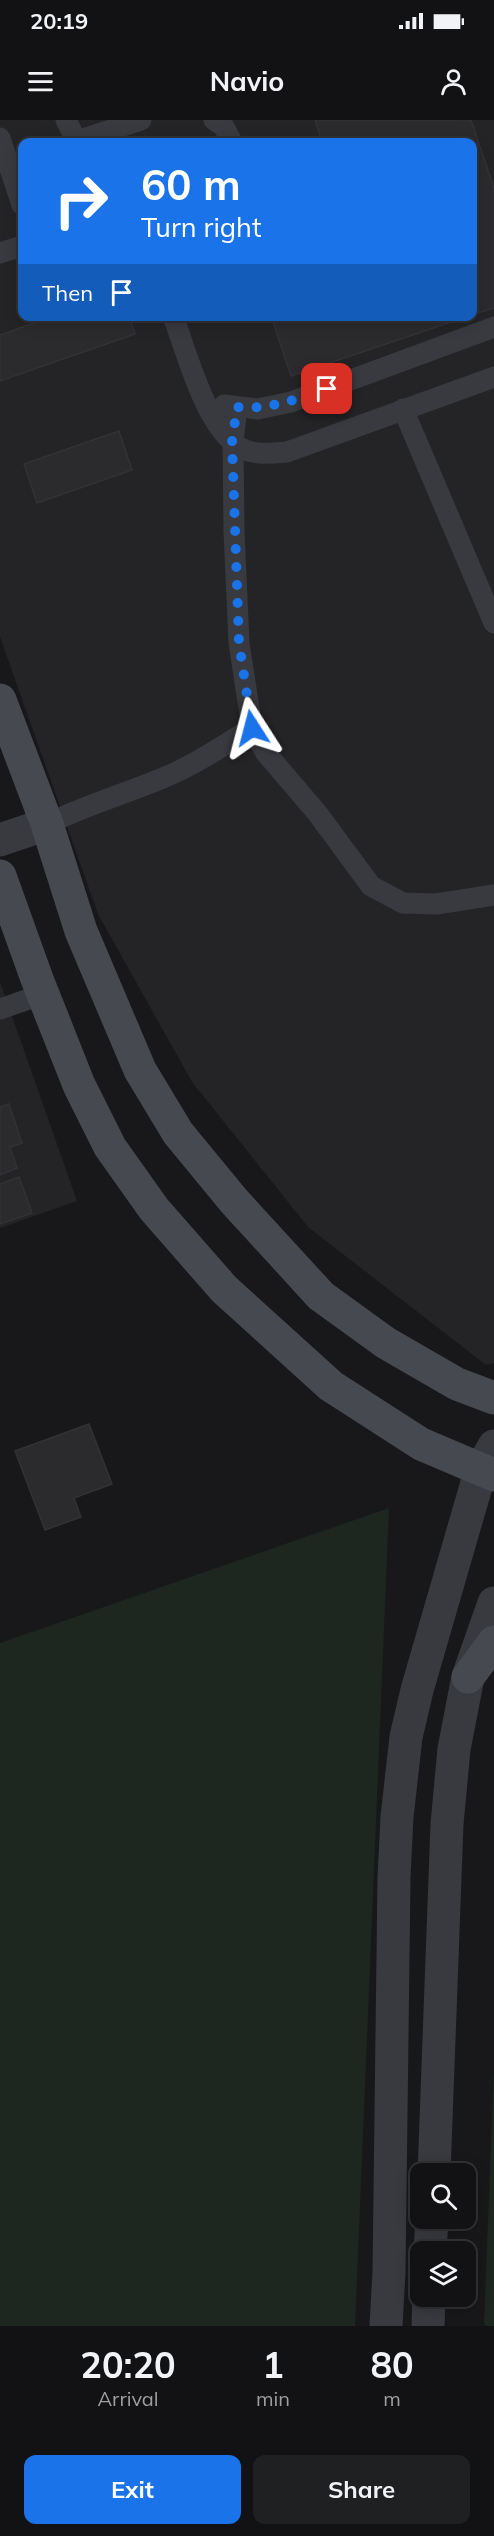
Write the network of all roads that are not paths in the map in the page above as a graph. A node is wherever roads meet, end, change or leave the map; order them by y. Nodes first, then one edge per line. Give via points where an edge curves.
1 (66, 120) edge
2 (141, 120) edge
3 (214, 120) edge
4 (0, 138) edge
5 (75, 138) edge
6 (89, 138) edge
7 (230, 138) edge
8 (18, 194) edge
9 (18, 247) edge
10 (0, 253) edge
11 (179, 321) edge
12 (494, 327) edge
13 (494, 377) edge
14 (203, 402) junction
15 (237, 407) junction
16 (403, 409) junction
17 (232, 442) junction
18 (494, 623) edge
19 (0, 700) edge
20 (252, 728) junction
21 (47, 824) junction
22 (0, 840) edge
23 (0, 876) edge
24 (494, 895) edge
25 (43, 994) junction
26 (0, 1009) edge
27 (494, 1398) edge
28 (490, 1463) edge
29 (494, 1603) edge
30 (494, 1642) edge
31 (468, 1677) junction
32 (434, 2163) edge
33 (429, 2307) edge
34 (386, 2326) edge
35 (428, 2326) edge

1 - 5 lane
2 - 6 lane
3 - 7 lane
4 - 8 lane
9 - 10 lane
11 - 14 lane
12 - 15 lane via 291,402 258,409
13 - 16 lane
14 - 15 lane
14 - 17 lane
15 - 17 lane
16 - 17 lane via 287,452 264,454
16 - 18 lane
17 - 20 lane via 239,643
19 - 21 street
20 - 21 lane via 197,762
20 - 24 lane via 266,753 318,814 371,886 403,903 436,904
21 - 22 street
21 - 27 street via 85,942 140,1070 178,1133 321,1296 457,1384
23 - 25 street
25 - 26 lane
25 - 28 street via 79,1085 110,1148 154,1209 224,1289 331,1386 421,1444
28 - 34 street via 417,1690 406,1737 394,1877
29 - 31 street
30 - 31 street
31 - 32 street via 454,1749 447,1824
33 - 35 street

